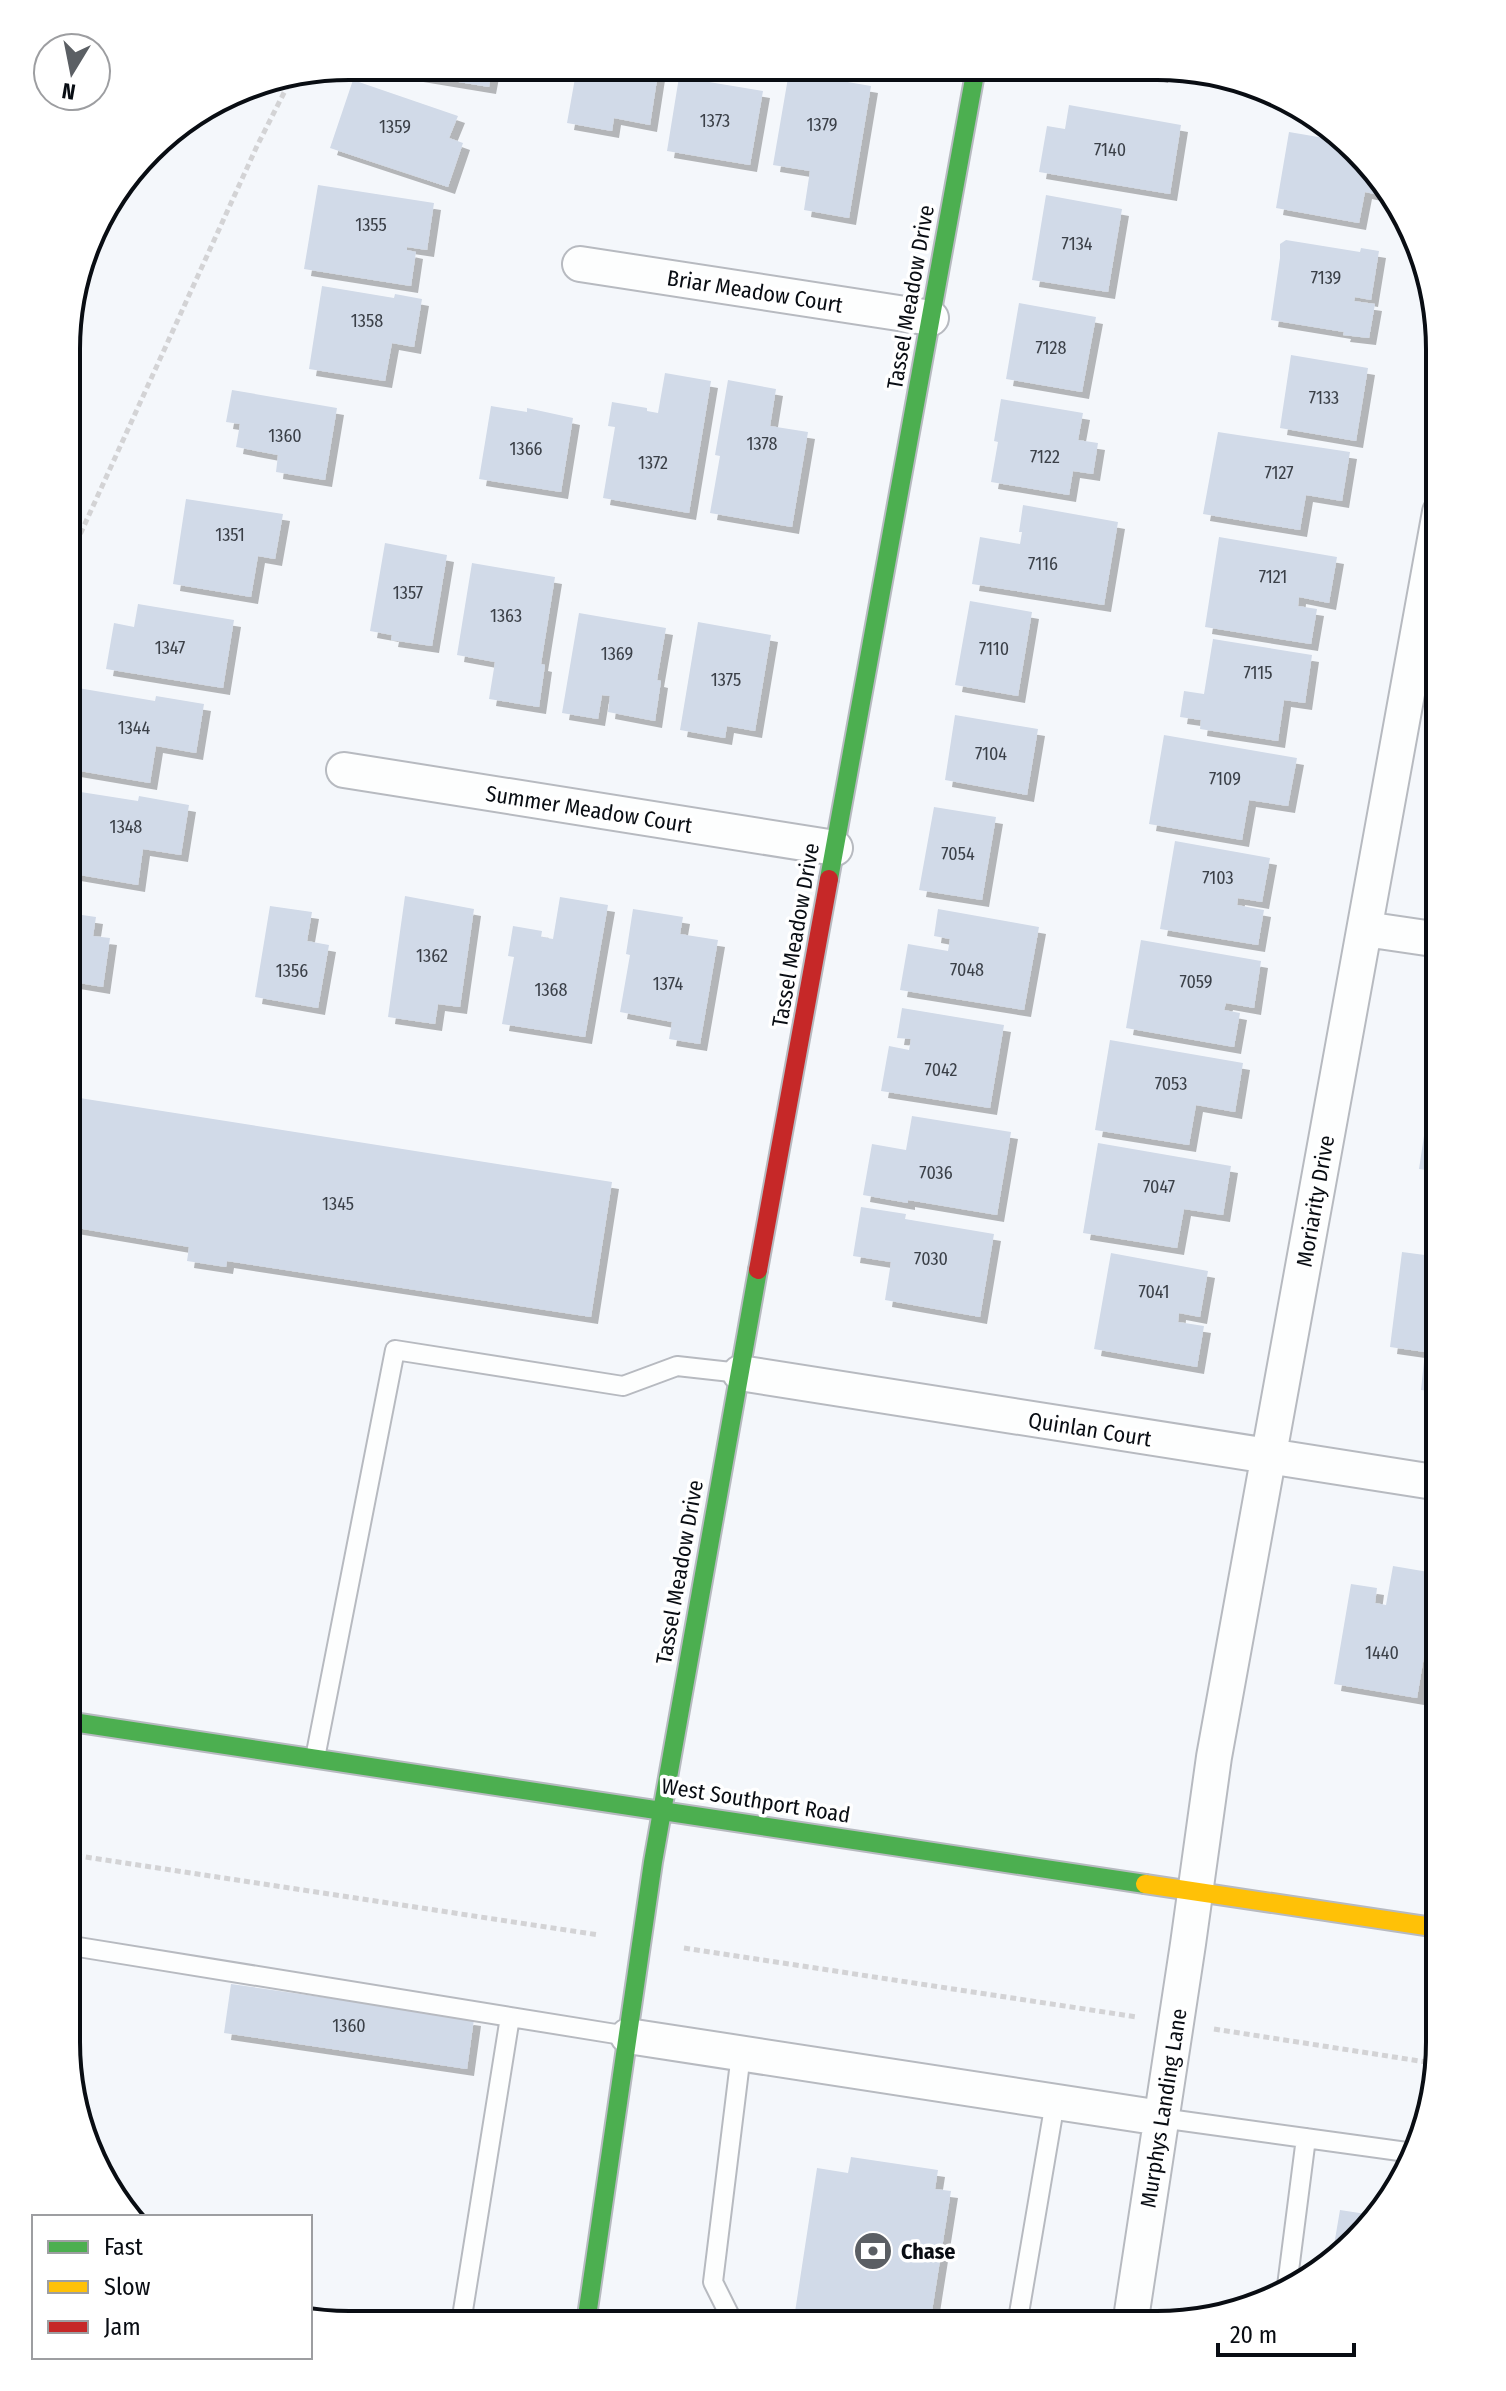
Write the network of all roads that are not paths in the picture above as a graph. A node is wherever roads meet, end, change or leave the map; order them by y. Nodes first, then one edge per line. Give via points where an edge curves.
1 (974, 80) edge
2 (580, 264) dead end
3 (931, 318) junction
4 (1426, 591) edge
5 (344, 770) dead end
6 (835, 848) junction
7 (1365, 929) junction
8 (1426, 938) edge
9 (740, 1373) junction
10 (1268, 1457) junction
11 (1425, 1481) edge
12 (80, 1723) edge
13 (315, 1758) junction
14 (662, 1811) junction
15 (1195, 1891) junction
16 (1425, 1926) edge
17 (80, 1947) edge
18 (510, 2017) junction
19 (628, 2036) junction
20 (741, 2054) junction
21 (1055, 2102) junction
22 (1161, 2118) junction
23 (1306, 2138) junction
24 (1403, 2151) edge
25 (1288, 2276) edge
26 (463, 2311) edge
27 (588, 2311) edge
28 (728, 2311) edge
29 (1019, 2311) edge
30 (1132, 2311) edge

1 - 3 street, Tassel Meadow Drive
2 - 3 street, Briar Meadow Court
3 - 6 street, Tassel Meadow Drive
4 - 7 street, Moriarity Drive
5 - 6 street, Summer Meadow Court
6 - 9 street, Tassel Meadow Drive
7 - 8 street
7 - 10 street, Moriarity Drive
9 - 10 street, Quinlan Court
9 - 13 lane via 677,1366 623,1386 395,1350
9 - 14 street, Tassel Meadow Drive
10 - 11 street, Quinlan Court
10 - 15 street, Moriarity Drive
12 - 13 street, West Southport Road
13 - 14 street, West Southport Road
14 - 15 street, West Southport Road
14 - 19 street, Tassel Meadow Drive
15 - 16 street, West Southport Road
15 - 22 street, Murphys Landing Lane
17 - 18 lane
18 - 19 lane
18 - 26 lane
19 - 20 street
19 - 27 street, Tassel Meadow Drive
20 - 21 street
20 - 28 lane via 713,2282
21 - 22 street
21 - 29 lane
22 - 23 lane
22 - 30 street, Murphys Landing Lane
23 - 24 lane
23 - 25 lane

